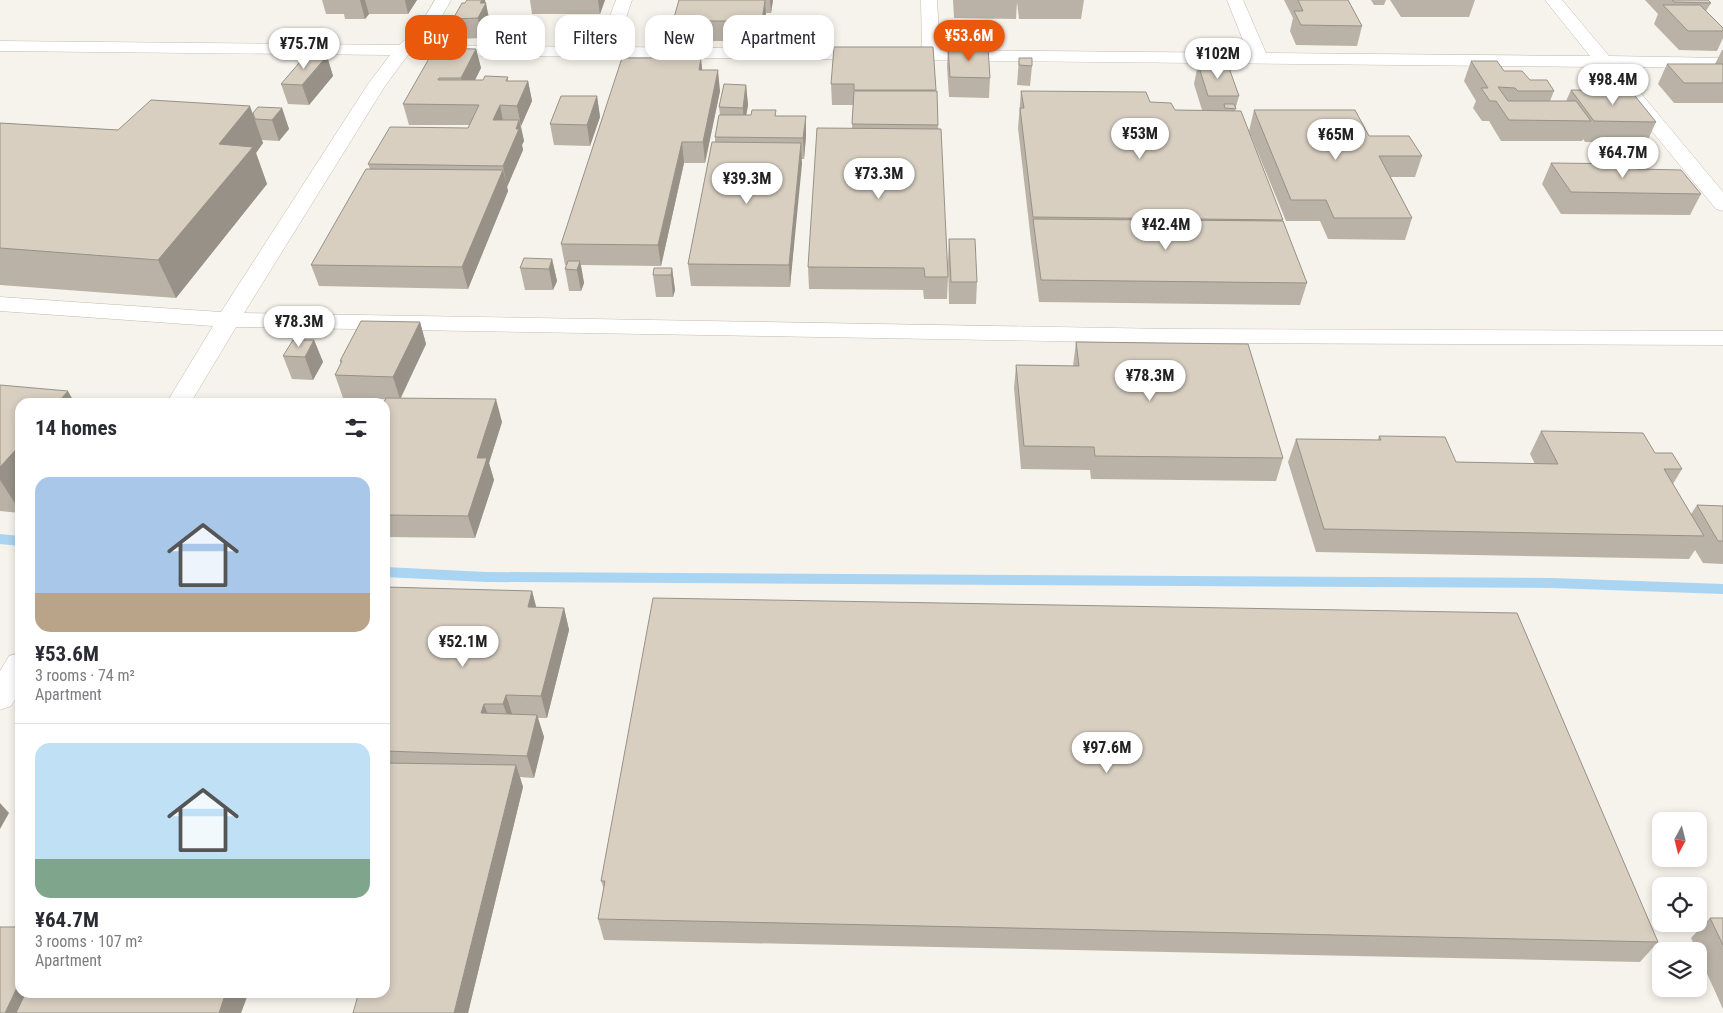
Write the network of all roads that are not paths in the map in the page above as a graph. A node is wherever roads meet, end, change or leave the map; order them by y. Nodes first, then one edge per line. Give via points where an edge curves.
1 (443, 0) edge
2 (624, 0) edge
3 (929, 0) edge
4 (1235, 0) edge
5 (1553, 0) edge
6 (619, 15) edge
7 (0, 46) edge
8 (404, 49) junction
9 (555, 51) edge
10 (635, 52) edge
11 (931, 54) junction
12 (1259, 59) junction
13 (1604, 62) junction
14 (1723, 63) edge
15 (1723, 205) edge
16 (0, 304) edge
17 (228, 320) junction
18 (1723, 338) edge
19 (181, 398) edge
20 (15, 673) edge
21 (0, 697) edge

1 - 8 street via 424,33
2 - 6 street
3 - 11 street
4 - 12 street
5 - 13 street
7 - 8 street
8 - 9 street
8 - 17 street via 377,84
10 - 11 street
11 - 12 street
12 - 13 street
13 - 14 street
13 - 15 street
16 - 17 street
17 - 18 street via 1169,336
17 - 19 street
20 - 21 street

